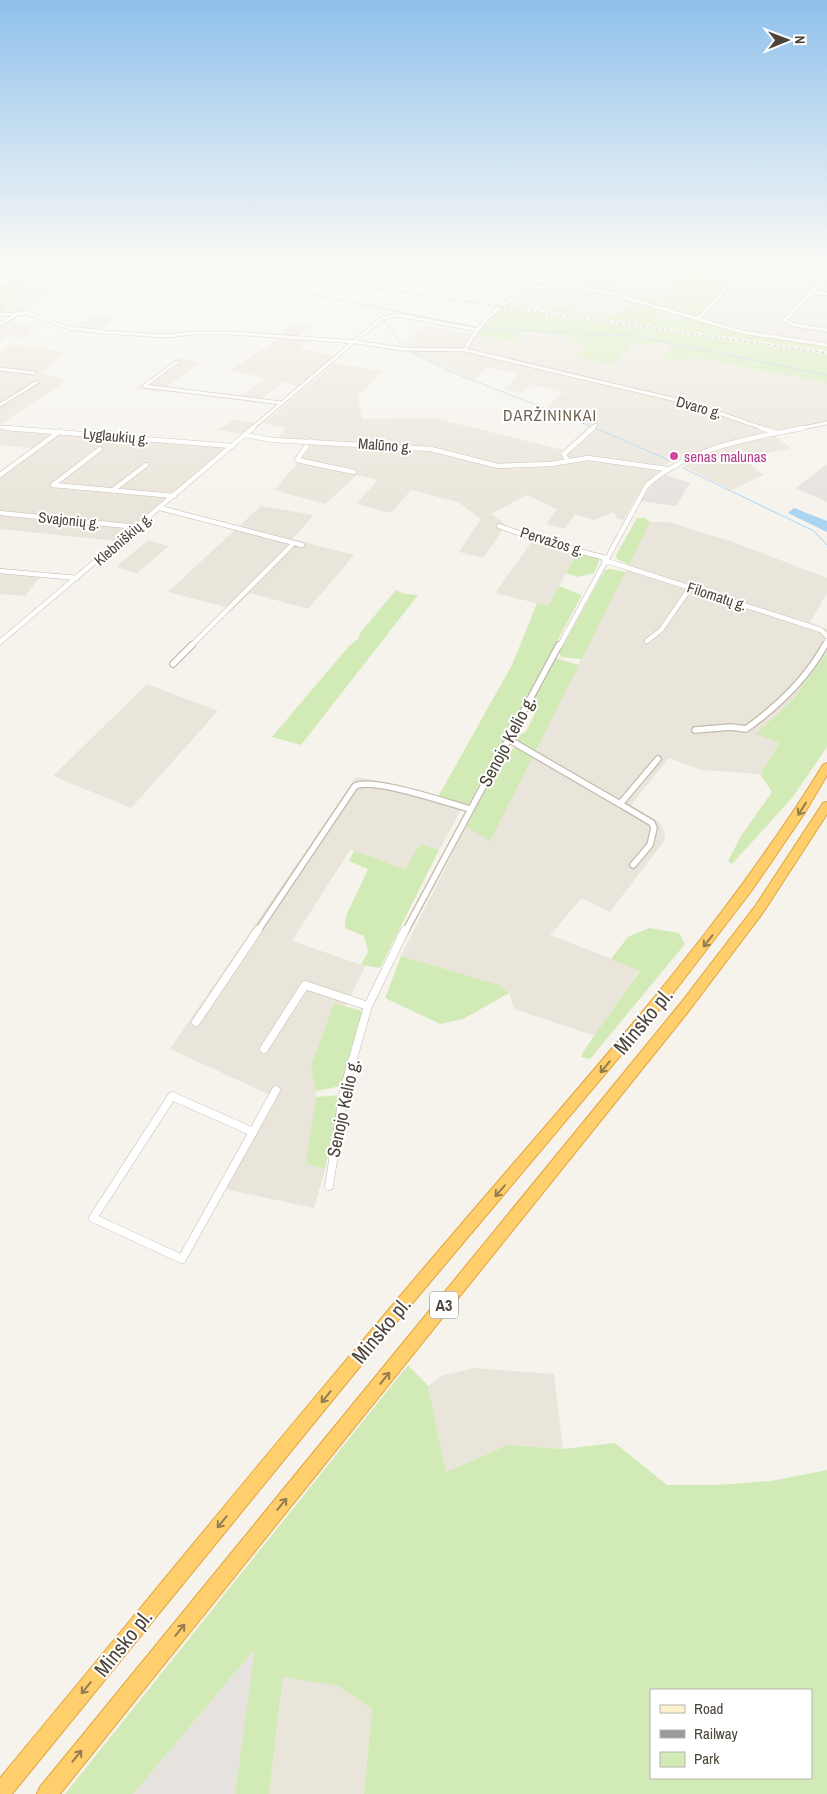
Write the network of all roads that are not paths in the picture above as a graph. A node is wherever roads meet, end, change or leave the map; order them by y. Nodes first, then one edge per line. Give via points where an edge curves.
1 (352, 346) edge
2 (378, 346) edge
3 (468, 346) edge
4 (465, 350) junction
5 (177, 362) dead end
6 (0, 369) edge
7 (34, 373) dead end
8 (37, 382) dead end
9 (282, 404) junction
10 (0, 405) edge
11 (827, 422) edge
12 (0, 426) edge
13 (596, 426) dead end
14 (60, 431) junction
15 (777, 433) junction
16 (245, 435) junction
17 (310, 441) junction
18 (232, 446) junction
19 (100, 449) dead end
20 (567, 460) junction
21 (146, 465) dead end
22 (0, 468) edge
23 (9, 468) junction
24 (667, 469) junction
25 (354, 472) dead end
26 (0, 475) edge
27 (113, 490) junction
28 (174, 496) junction
29 (160, 508) junction
30 (0, 513) edge
31 (499, 526) dead end
32 (137, 527) junction
33 (294, 543) junction
34 (302, 545) dead end
35 (605, 559) junction
36 (0, 571) edge
37 (77, 578) junction
38 (690, 588) junction
39 (827, 636) edge
40 (647, 641) dead end
41 (827, 641) edge
42 (0, 642) edge
43 (173, 664) dead end
44 (695, 730) dead end
45 (508, 739) junction
46 (658, 759) dead end
47 (827, 767) edge
48 (620, 804) junction
49 (827, 806) edge
50 (470, 809) junction
51 (634, 865) dead end
52 (368, 1006) junction
53 (196, 1022) dead end
54 (264, 1050) dead end
55 (276, 1090) dead end
56 (252, 1132) junction
57 (328, 1186) dead end
58 (0, 1793) edge
59 (46, 1794) edge

1 - 9 street
2 - 4 street, Dvaro g.
3 - 4 street
4 - 15 street, Dvaro g. via 693,404
5 - 9 street via 145,388
6 - 7 street
8 - 10 street
9 - 16 street
11 - 15 street, Senojo Kelio g.
12 - 14 street, Lyglaukių g.
13 - 20 street via 564,454
14 - 18 street, Lyglaukių g.
14 - 23 street
15 - 24 street, Senojo Kelio g. via 721,447
16 - 17 street, Malūno g.
16 - 18 street, Klebniškių g.
17 - 20 street, Malūno g. via 438,449 498,466 550,464
17 - 25 street via 297,460
18 - 28 street, Klebniškių g.
19 - 27 street via 53,485
20 - 24 street, Malūno g. via 596,458
21 - 27 street
22 - 23 street
23 - 26 street
24 - 35 street, Senojo Kelio g. via 648,485
27 - 28 street
28 - 29 street, Klebniškių g.
29 - 32 street, Klebniškių g.
29 - 33 street
30 - 32 street, Svajonių g.
31 - 35 street, Pervažos g.
32 - 37 street, Klebniškių g.
33 - 34 street
33 - 43 street
35 - 38 street, Filomatų g.
35 - 45 street, Senojo Kelio g.
36 - 37 street
37 - 42 street, Klebniškių g.
38 - 39 street, Filomatų g. via 821,630
38 - 40 street via 661,630
41 - 44 street via 815,665 788,697 746,729
45 - 48 street
45 - 50 street, Senojo Kelio g.
46 - 48 street
47 -> 58 highway, Minsko pl. / A3 via 753,880 670,988 379,1332
48 - 51 street via 655,827 655,837
59 -> 49 highway, Minsko pl. / A3 via 689,1001 760,908
50 - 52 street, Senojo Kelio g.
50 - 53 street via 399,788 355,786
52 - 54 street via 305,985
52 - 57 street, Senojo Kelio g. via 344,1090
55 - 56 street
56 - 56 street via 182,1259 93,1218 172,1096

